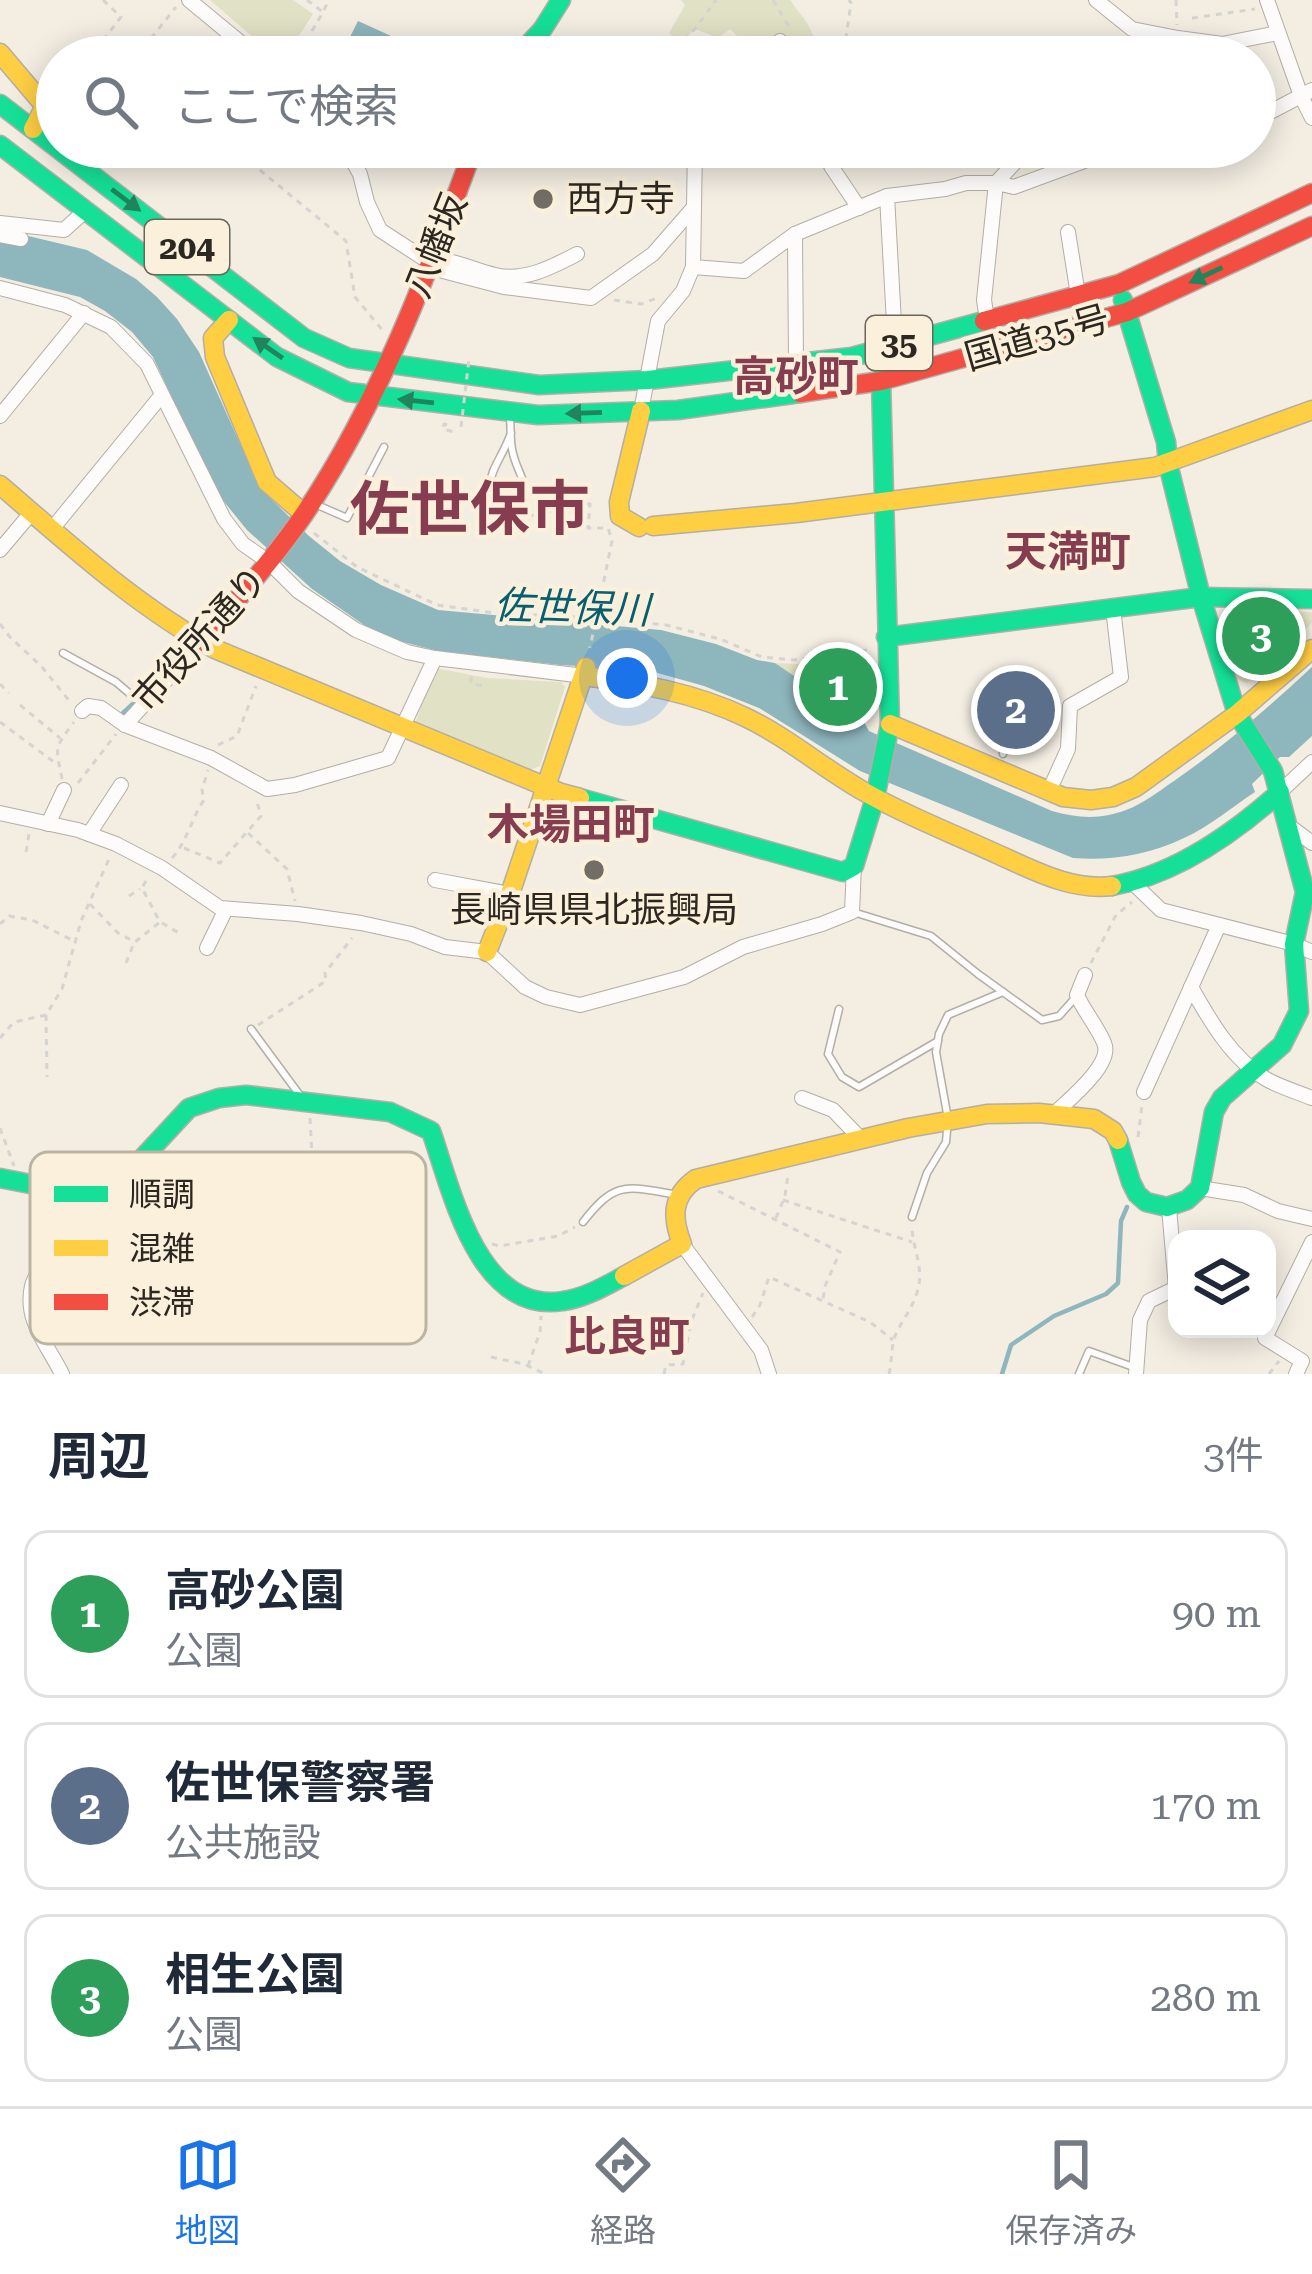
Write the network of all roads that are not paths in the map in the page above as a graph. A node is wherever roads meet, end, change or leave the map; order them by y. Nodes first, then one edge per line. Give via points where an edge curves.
1 (186, 0) edge
2 (561, 0) edge
3 (1096, 0) edge
4 (1268, 3) edge
5 (1277, 33) junction
6 (231, 36) edge
7 (536, 36) edge
8 (1168, 36) edge
9 (1262, 36) edge
10 (0, 53) edge
11 (1306, 93) edge
12 (36, 95) edge
13 (0, 104) edge
14 (1276, 109) edge
15 (1312, 118) edge
16 (36, 123) edge
17 (33, 129) junction
18 (36, 131) edge
19 (0, 145) edge
20 (84, 168) edge
21 (357, 168) edge
22 (466, 168) edge
23 (695, 168) edge
24 (832, 168) edge
25 (1010, 168) edge
26 (1066, 168) edge
27 (996, 183) junction
28 (1312, 193) edge
29 (887, 196) junction
30 (694, 207) junction
31 (859, 208) junction
32 (85, 211) junction
33 (0, 223) edge
34 (1312, 226) edge
35 (1068, 232) dead end
36 (795, 234) junction
37 (0, 235) edge
38 (21, 238) dead end
39 (577, 254) dead end
40 (430, 262) junction
41 (693, 267) junction
42 (1118, 284) junction
43 (0, 288) edge
44 (1078, 295) junction
45 (1127, 312) junction
46 (84, 313) junction
47 (229, 320) junction
48 (987, 320) junction
49 (890, 346) junction
50 (796, 364) junction
51 (386, 365) junction
52 (466, 367) joint
53 (648, 380) junction
54 (881, 381) junction
55 (161, 396) junction
56 (373, 397) junction
57 (460, 406) joint
58 (1312, 410) edge
59 (510, 411) junction
60 (641, 412) junction
61 (0, 416) edge
62 (511, 433) junction
63 (384, 447) dead end
64 (1168, 464) junction
65 (0, 485) edge
66 (883, 502) junction
67 (32, 512) junction
68 (306, 518) junction
69 (52, 529) junction
70 (0, 550) edge
71 (272, 558) junction
72 (1201, 597) junction
73 (1312, 599) edge
74 (1113, 608) junction
75 (886, 638) junction
76 (201, 642) junction
77 (1312, 649) edge
78 (63, 653) dead end
79 (435, 658) junction
80 (585, 672) junction
81 (995, 694) dead end
82 (142, 704) junction
83 (82, 711) road end
84 (1239, 720) junction
85 (125, 725) junction
86 (403, 728) junction
87 (889, 731) junction
88 (1003, 754) dead end
89 (1312, 762) edge
90 (1305, 778) edge
91 (121, 785) dead end
92 (546, 787) junction
93 (64, 790) road end
94 (1049, 791) junction
95 (876, 792) junction
96 (1280, 792) junction
97 (0, 813) edge
98 (49, 824) junction
99 (1288, 825) junction
100 (89, 834) junction
101 (1312, 843) edge
102 (854, 866) junction
103 (435, 880) dead end
104 (1132, 890) junction
105 (510, 894) junction
106 (226, 909) junction
107 (852, 912) junction
108 (1219, 925) junction
109 (207, 948) dead end
110 (1303, 948) edge
111 (487, 952) junction
112 (1085, 975) road end
113 (1191, 987) junction
114 (1003, 992) junction
115 (1077, 995) junction
116 (839, 1010) dead end
117 (251, 1029) road end
118 (938, 1041) junction
119 (1253, 1069) junction
120 (1144, 1093) road end
121 (802, 1098) dead end
122 (1312, 1098) edge
123 (307, 1109) junction
124 (1054, 1114) junction
125 (948, 1119) junction
126 (861, 1139) junction
127 (148, 1152) edge
128 (1199, 1188) junction
129 (676, 1194) junction
130 (1168, 1208) junction
131 (912, 1217) road end
132 (1312, 1219) edge
133 (583, 1222) road end
134 (1312, 1242) edge
135 (682, 1244) junction
136 (44, 1344) edge
137 (1136, 1371) edge
138 (62, 1374) edge
139 (769, 1374) edge
140 (1079, 1374) edge
141 (1296, 1374) edge

1 - 6 street
2 - 7 main road
3 - 8 street via 1132,29
4 - 5 street
5 - 9 street
5 - 11 street
10 - 12 main road
11 - 14 street
11 - 15 street
13 - 17 main road, 204
16 - 17 main road
17 -> 18 main road, 204
19 - 32 main road, 204
20 -> 51 main road, 204 via 304,338
21 - 40 street via 380,230
22 - 40 main road, 八幡坂
23 - 30 street
24 - 31 street
25 - 27 street
26 - 27 street via 1015,187
27 - 29 street
27 - 48 street
28 - 42 main road, 国道35号 / 35
29 - 31 street
29 - 49 street
30 - 40 street via 653,254 591,298 504,287
30 - 41 street
31 - 36 street
32 - 33 street via 64,230
32 - 47 main road, 204
34 -> 45 main road, 国道35号 / 35
35 - 44 street
36 - 41 street via 743,271
36 - 50 street
37 - 38 street
39 - 40 street via 525,276
40 - 51 main road, 八幡坂 via 390,338
41 - 53 street via 658,321
42 - 44 main road, 国道35号 / 35
42 - 45 main road
43 - 46 street
44 - 48 main road, 国道35号 / 35
45 - 54 main road, 国道35号 / 35
45 - 64 main road
46 - 55 street via 111,327 146,364
46 - 61 street
56 -> 47 main road, 204 via 277,357
47 - 68 main road via 213,338 215,357 267,482
48 - 49 main road, 国道35号 / 35
49 - 50 main road, 国道35号 / 35
49 - 54 main road
50 - 53 main road, 国道35号 / 35
51 - 52 main road, 204
51 - 56 main road
52 - 53 main road, 国道35号 / 35 via 539,386
53 - 60 street
54 - 60 main road, 国道35号 / 35
54 - 66 main road
55 - 69 street
55 - 71 street via 224,519 243,544
57 -> 56 main road, 204
56 - 68 main road
57 - 59 main road, 国道35号 / 35
58 - 64 main road
60 -> 59 main road, 国道35号 / 35
59 - 62 lane
60 - 66 main road via 619,502 620,516 646,526
62 - 62 lane via 525,482 517,515 502,514 490,496
63 - 68 lane via 347,518
64 - 66 main road
64 - 72 main road
65 - 67 main road
66 - 75 main road
67 - 69 main road
67 - 70 street
68 - 71 main road, 市役所通り
69 - 76 main road
71 - 76 main road, 市役所通り
71 - 79 street via 298,591 356,630
72 - 73 main road
72 - 74 main road
72 - 84 main road
74 - 75 main road
74 - 94 street via 1121,677 1070,706 1069,749
75 - 87 main road
76 - 82 street, 市役所通り
76 - 86 main road
77 - 84 main road
78 - 82 lane
79 - 80 street
79 - 86 street
80 - 92 main road
80 - 95 main road via 687,694 746,718
81 - 88 lane
82 - 85 street, 市役所通り
83 - 85 street via 101,709
84 - 94 main road via 1113,797
84 - 96 main road
85 - 86 street via 267,789 388,758
86 - 92 main road
87 - 94 main road
87 - 95 main road
89 - 90 street
90 - 96 street
91 - 100 street
92 - 102 main road via 829,870
92 - 105 main road
93 - 98 street
95 - 102 main road
95 - 104 main road via 1054,876
96 - 99 main road
96 - 104 main road
97 - 98 street
98 - 100 street
99 - 101 street
99 - 110 main road via 1305,892
100 - 106 street
102 - 107 street
103 - 105 street
104 - 108 street via 1161,910
105 - 111 main road
106 - 109 street
106 - 111 street via 298,914
107 - 111 street via 742,947 683,977 580,1005 524,987
107 - 114 lane via 932,936
108 - 110 street
108 - 113 street
110 - 119 main road via 1290,1033
112 - 115 street
113 - 119 street via 1215,1029
113 - 120 street
114 - 115 lane via 1042,1020 1059,1016
114 - 118 lane via 948,1015
115 - 124 street via 1105,1055
116 - 118 lane via 828,1054 859,1087
117 - 123 lane
118 - 125 lane
119 - 122 street
119 - 128 main road via 1214,1112
121 - 126 street via 833,1110
123 - 127 main road via 246,1095 219,1098 189,1108
123 - 135 main road via 390,1112 430,1131 473,1239 496,1280 520,1296 560,1303
124 - 125 main road
124 - 130 main road via 1102,1122 1121,1146 1139,1198
125 - 126 main road
125 - 131 lane via 946,1142
126 - 129 main road via 695,1179
128 - 130 main road
128 - 132 street
129 - 133 lane via 628,1186
129 - 135 main road
130 - 137 street via 1176,1288 1149,1301
134 - 141 street via 1265,1338 1302,1361
135 - 139 street via 761,1350
136 - 138 street
137 - 140 lane via 1089,1351

